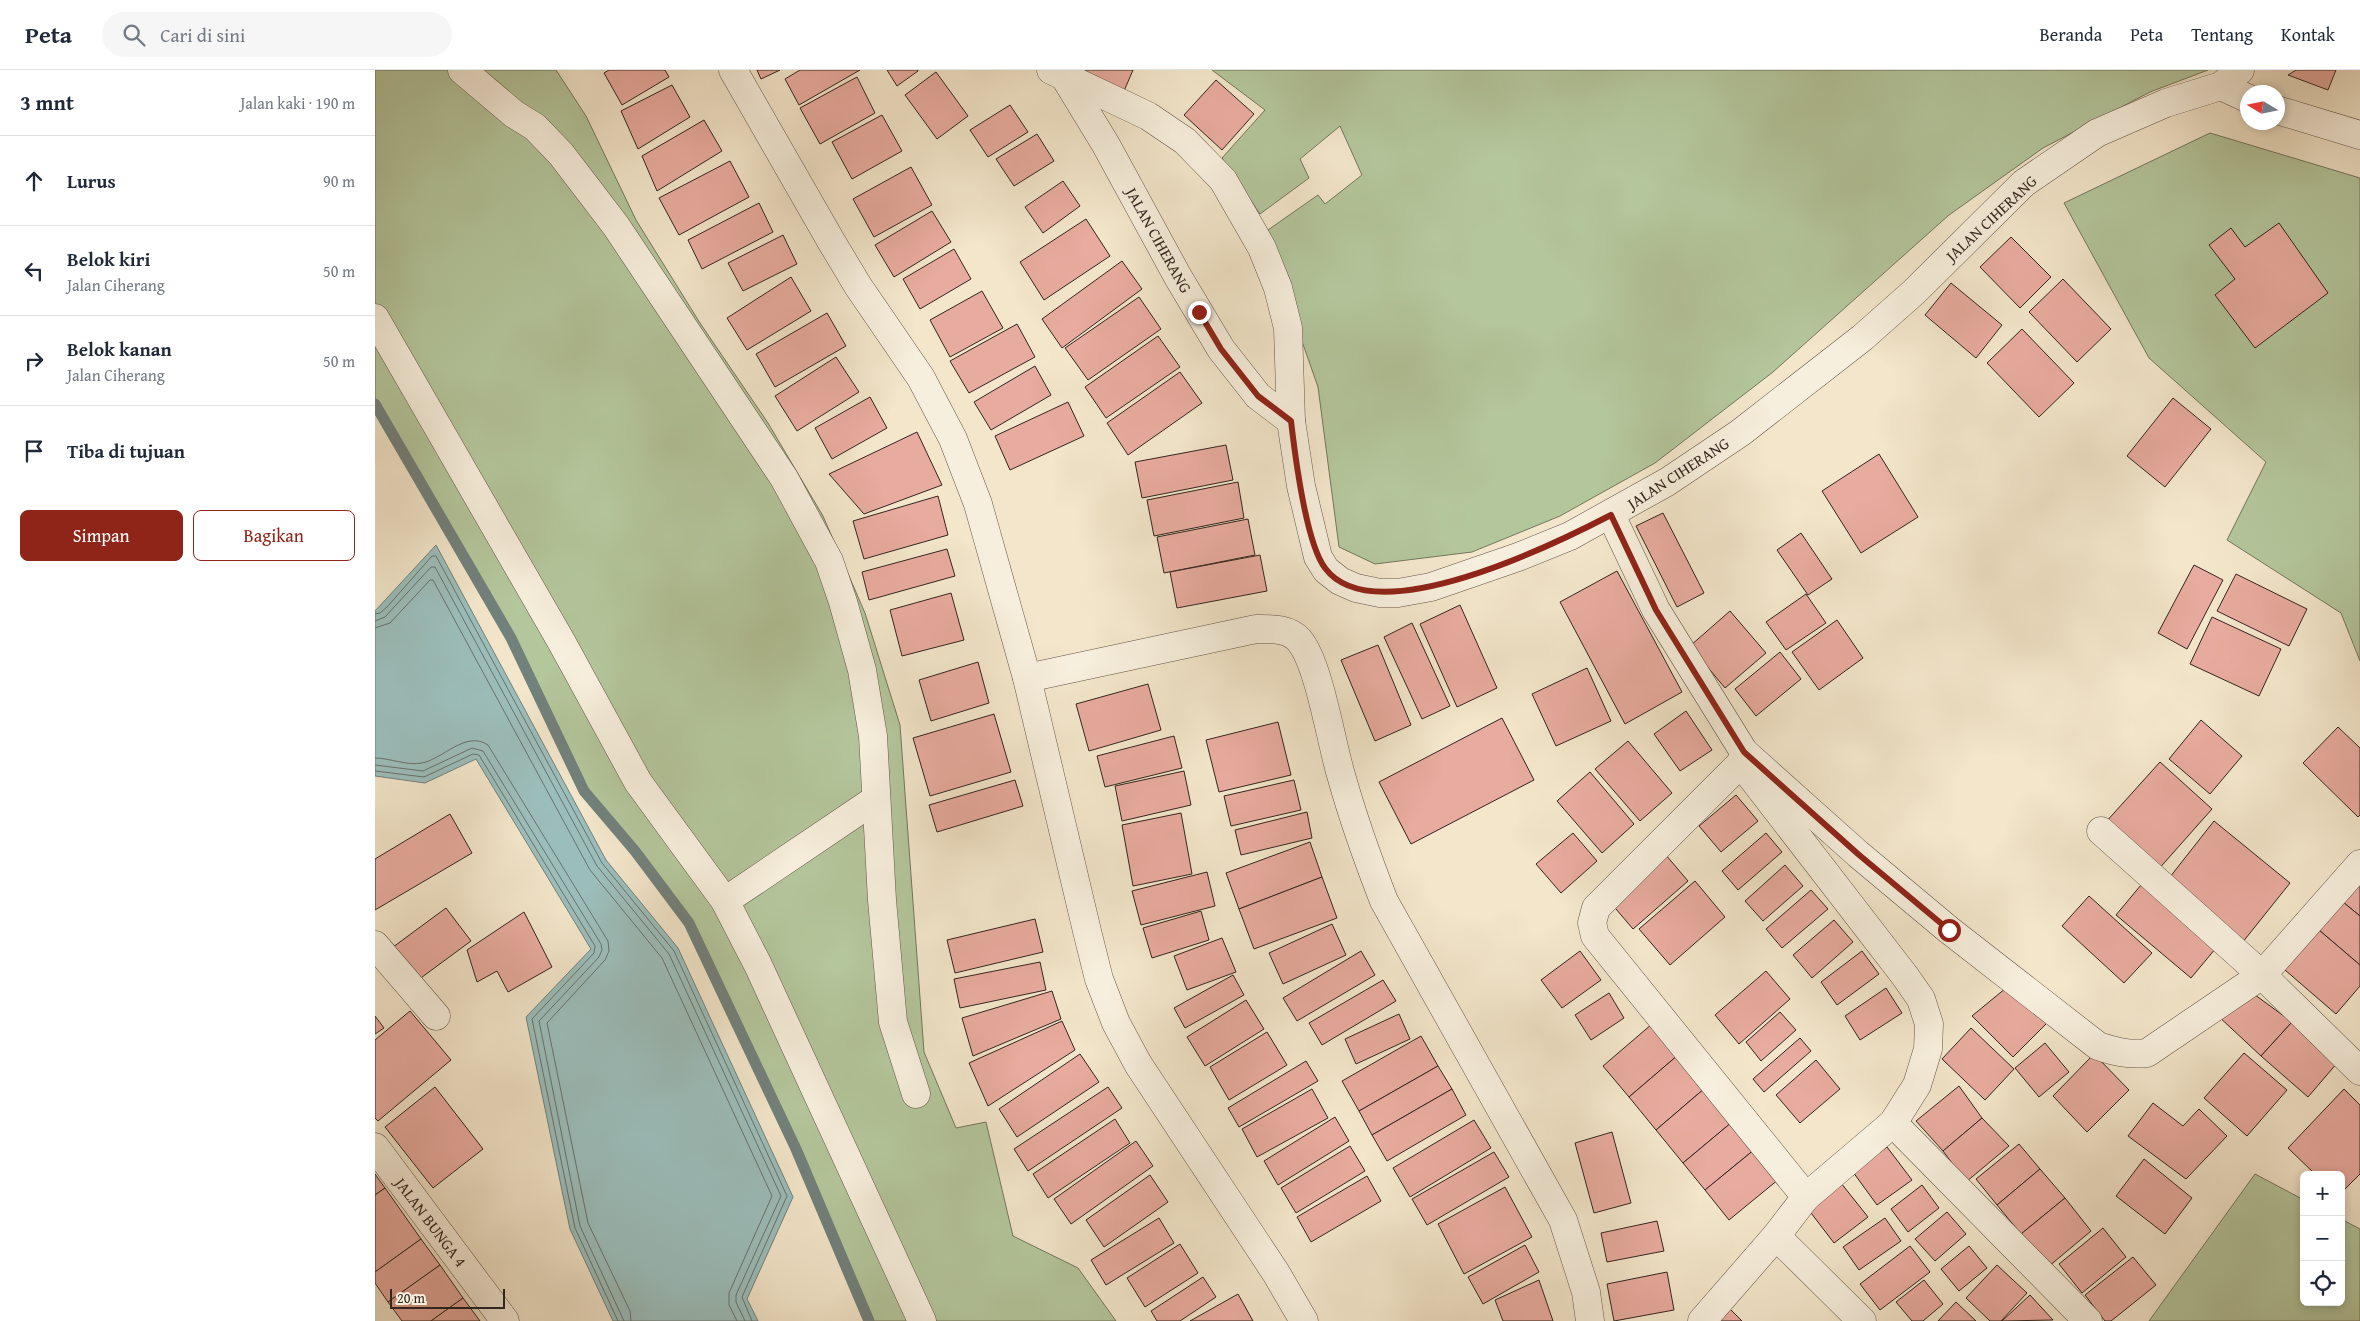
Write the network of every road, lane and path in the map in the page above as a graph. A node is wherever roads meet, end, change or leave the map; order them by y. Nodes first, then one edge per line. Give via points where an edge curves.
1 (462, 70) edge
2 (733, 70) edge
3 (1057, 73) edge
4 (2230, 78) edge
5 (2240, 90) edge
6 (2285, 112) edge
7 (2360, 135) edge
8 (375, 318) edge
9 (1291, 421) junction
10 (1611, 515) junction
11 (1027, 678) junction
12 (1742, 757) junction
13 (876, 799) junction
14 (2101, 831) dead end
15 (2360, 864) edge
16 (725, 901) junction
17 (375, 945) edge
18 (2262, 975) junction
19 (436, 1016) dead end
20 (2360, 1070) edge
21 (917, 1094) dead end
22 (1893, 1123) junction
23 (375, 1147) edge
24 (1806, 1198) junction
25 (1776, 1236) junction
26 (505, 1321) edge
27 (922, 1321) edge
28 (1304, 1321) edge
29 (1590, 1321) edge
30 (1702, 1321) edge
31 (1861, 1321) edge
32 (2089, 1321) edge

1 - 13 street via 514,114 535,127 561,154 622,234 742,412 804,512 829,561 861,670 873,736
2 - 11 street via 858,286 921,378 953,439 978,504
3 - 9 street, JALAN CIHERANG via 1106,144 1221,349 1258,396
3 - 9 street via 1148,116 1185,141 1223,180 1262,248 1278,288 1288,328
4 - 5 street
4 - 10 street, JALAN CIHERANG via 2097,132 2064,154 2024,183 1914,292 1861,338 1740,433
6 - 7 street
8 - 16 street via 561,641 638,782
9 - 10 street, JALAN CIHERANG via 1301,486 1318,557 1326,570 1356,588 1398,593 1431,587 1535,550
10 - 12 street via 1656,610
11 - 28 street via 1099,980 1116,1023 1138,1064 1276,1273
11 - 29 street via 1256,629 1282,630 1298,639 1311,659 1341,776 1384,901 1563,1220 1586,1292
12 - 18 street via 1949,930 2099,1046 2126,1054 2147,1053
12 - 22 street via 1921,999 1929,1024 1928,1049 1917,1085
12 - 24 street via 1596,908 1592,923 1595,936
13 - 16 street
13 - 21 street via 893,1022
14 - 18 street
15 - 18 street
16 - 27 street via 758,965
17 - 19 street
18 - 20 street
22 - 24 street
22 - 32 street
23 - 26 street, JALAN BUNGA 4
24 - 25 street
25 - 30 street
25 - 31 street

